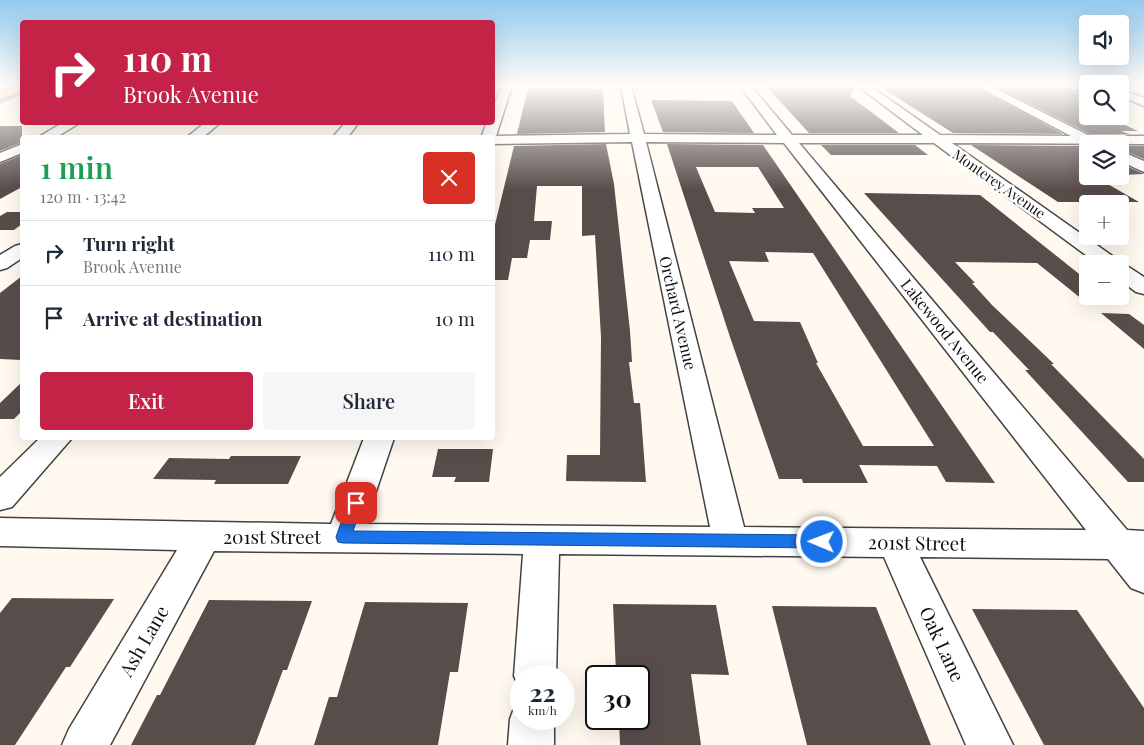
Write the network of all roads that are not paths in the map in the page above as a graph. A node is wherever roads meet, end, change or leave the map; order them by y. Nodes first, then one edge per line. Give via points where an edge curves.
1 (633, 121) edge
2 (773, 121) edge
3 (911, 121) edge
4 (1052, 121) edge
5 (69, 125) edge
6 (211, 125) edge
7 (350, 125) edge
8 (50, 135) edge
9 (196, 135) edge
10 (342, 135) edge
11 (1080, 135) edge
12 (637, 138) junction
13 (788, 139) junction
14 (495, 140) edge
15 (937, 140) junction
16 (1144, 140) edge
17 (1129, 141) edge
18 (1079, 142) edge
19 (20, 149) edge
20 (0, 158) edge
21 (1129, 160) edge
22 (1144, 168) edge
23 (20, 251) edge
24 (1098, 255) edge
25 (0, 264) edge
26 (1129, 276) edge
27 (1144, 287) edge
28 (55, 440) edge
29 (379, 440) edge
30 (0, 498) edge
31 (0, 532) edge
32 (204, 537) junction
33 (343, 537) junction
34 (542, 539) junction
35 (730, 540) junction
36 (896, 543) junction
37 (1131, 545) edge
38 (1144, 577) edge
39 (536, 665) edge
40 (532, 730) edge
41 (85, 745) edge
42 (531, 745) edge
43 (990, 745) edge

1 - 12 street, Orchard Avenue
2 - 13 street, Lakewood Avenue
3 - 15 street, Monterey Avenue
4 - 11 street
5 - 8 street
6 - 9 street
7 - 10 street
12 - 13 street
12 - 14 street
12 - 35 street, Orchard Avenue
13 - 15 street
13 - 37 street, Lakewood Avenue
15 - 18 street
15 - 24 street, Monterey Avenue
16 - 17 street
19 - 20 street
21 - 22 street
23 - 25 street
26 - 27 street
28 - 30 street
29 - 33 street
31 - 32 street, 201st Street
32 - 33 street, 201st Street
32 - 41 street, Ash Lane
33 - 34 street, 201st Street
34 - 35 street, 201st Street
34 - 39 street
35 - 36 street, 201st Street
36 - 37 street, 201st Street
36 - 43 street, Oak Lane
37 - 38 street, Lakewood Avenue
40 - 42 street

